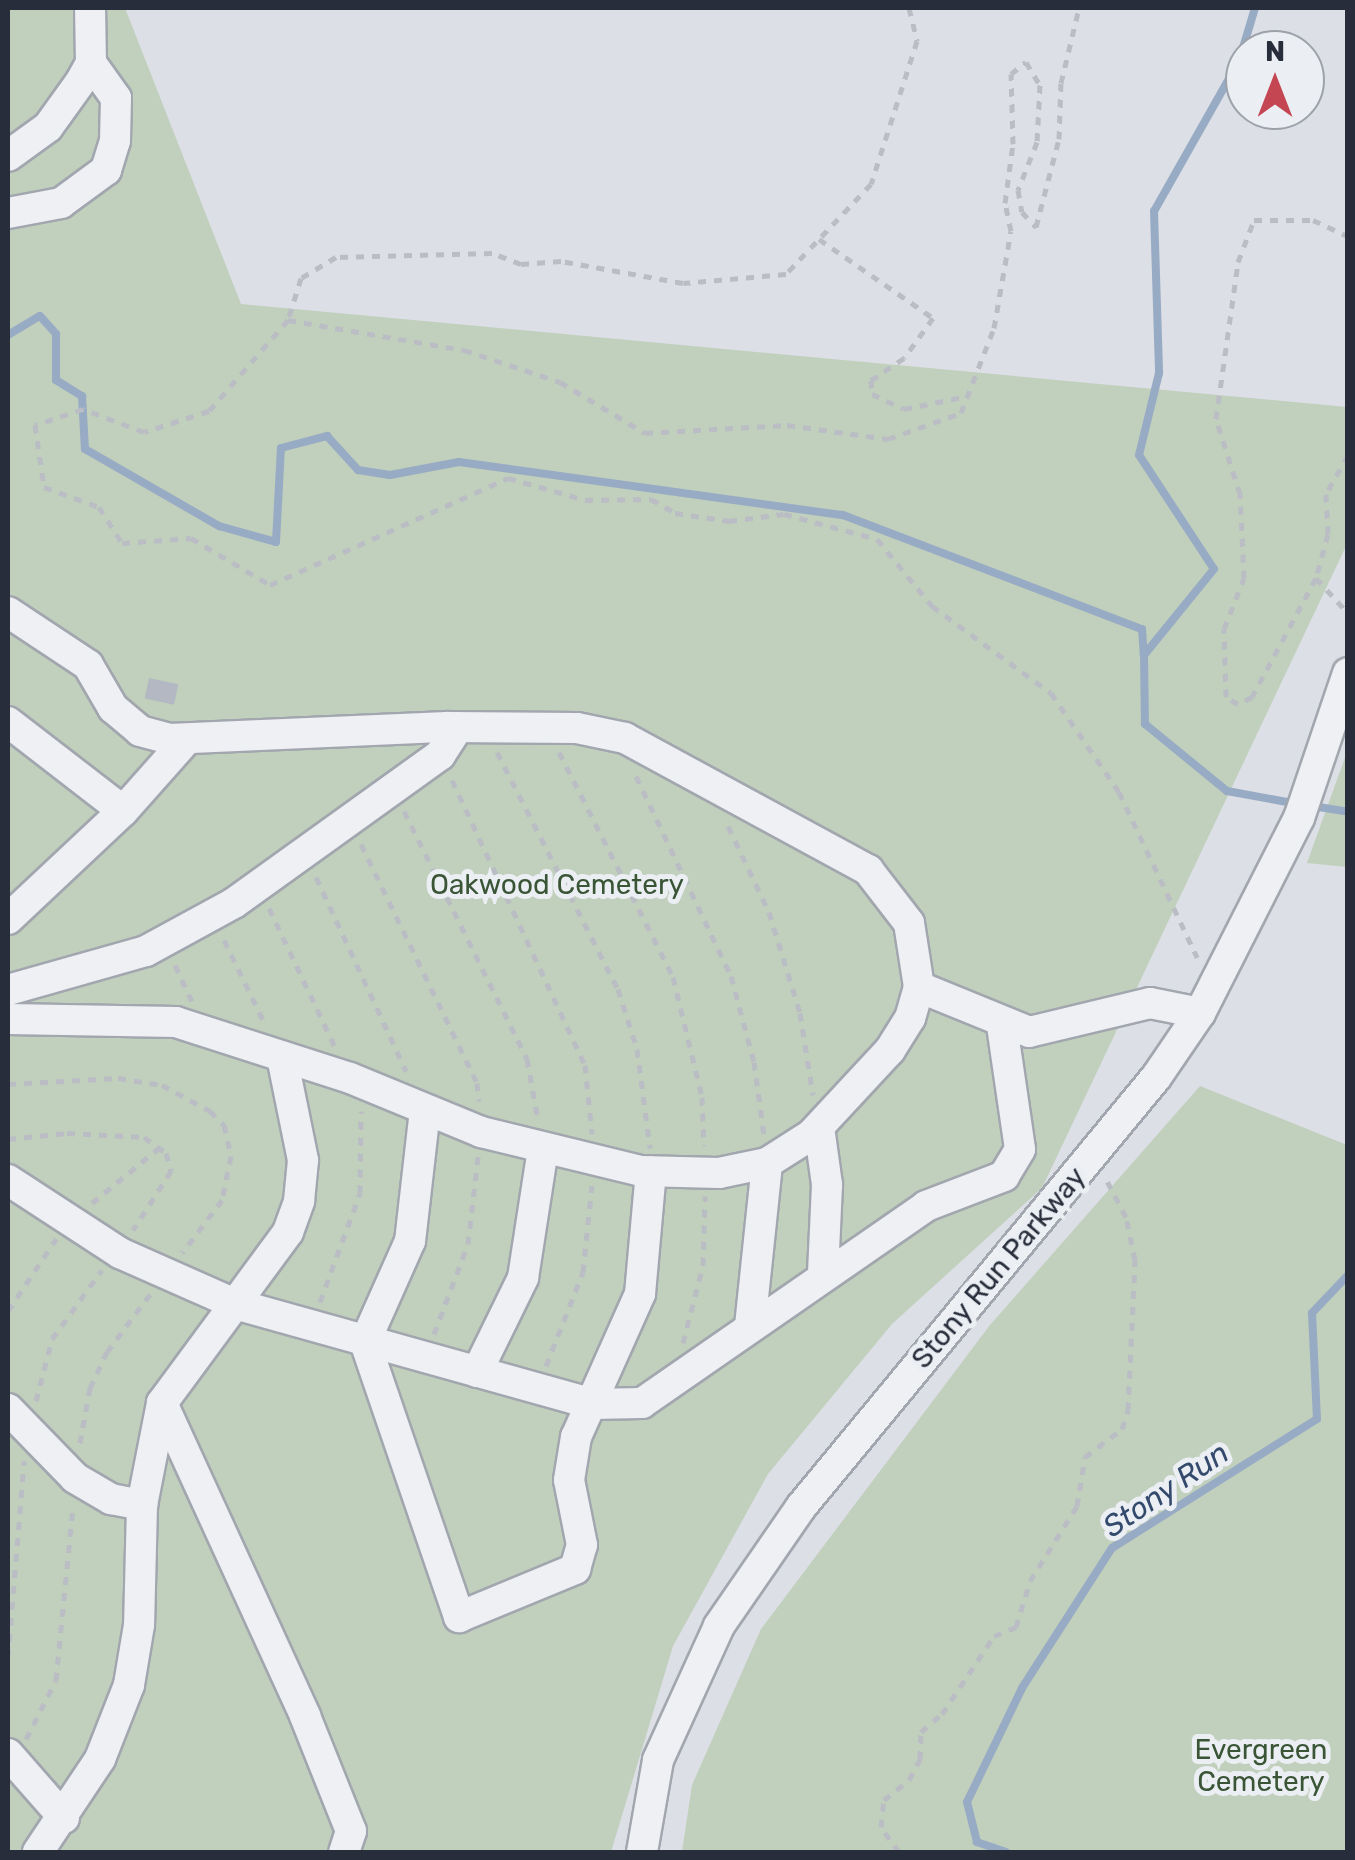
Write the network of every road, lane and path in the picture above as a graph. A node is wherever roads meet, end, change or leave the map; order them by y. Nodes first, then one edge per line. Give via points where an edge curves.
1 (90, 8) edge
2 (909, 8) edge
3 (1079, 8) edge
4 (91, 63) junction
5 (8, 156) edge
6 (8, 213) edge
7 (1348, 236) edge
8 (819, 239) junction
9 (288, 320) junction
10 (968, 396) junction
11 (1348, 455) edge
12 (1316, 578) junction
13 (8, 612) edge
14 (1348, 614) edge
15 (1348, 673) edge
16 (8, 722) edge
17 (471, 727) junction
18 (546, 727) junction
19 (617, 736) junction
20 (187, 739) junction
21 (440, 755) junction
22 (705, 780) junction
23 (394, 791) junction
24 (123, 810) junction
25 (306, 856) junction
26 (259, 887) junction
27 (212, 915) junction
28 (8, 919) edge
29 (164, 941) junction
30 (919, 987) junction
31 (8, 990) edge
32 (1207, 1002) junction
33 (8, 1020) edge
34 (1002, 1025) junction
35 (206, 1030) junction
36 (282, 1058) junction
37 (350, 1078) junction
38 (8, 1084) edge
39 (424, 1110) junction
40 (819, 1128) junction
41 (8, 1138) edge
42 (543, 1148) junction
43 (1095, 1152) junction
44 (594, 1160) junction
45 (767, 1163) junction
46 (651, 1172) junction
47 (705, 1174) junction
48 (8, 1180) edge
49 (116, 1250) junction
50 (166, 1273) junction
51 (823, 1274) junction
52 (235, 1304) junction
53 (308, 1325) junction
54 (750, 1326) junction
55 (365, 1342) junction
56 (477, 1372) junction
57 (537, 1388) junction
58 (669, 1389) junction
59 (162, 1403) junction
60 (592, 1404) junction
61 (8, 1408) edge
62 (27, 1434) junction
63 (75, 1478) junction
64 (142, 1505) junction
65 (8, 1656) edge
66 (11, 1758) edge
67 (64, 1818) junction
68 (38, 1852) edge
69 (344, 1852) edge
70 (642, 1852) edge
71 (898, 1852) edge

1 - 4 street
2 - 8 path via 917,41 889,144 871,184
3 - 10 path via 1036,227 1022,212 1018,190 1037,142 1040,85 1026,62 1015,64 1011,74 1013,144 1005,203 1011,232 994,328
4 - 5 street via 48,127
4 - 6 street via 116,98 116,141 106,170 61,203
7 - 12 path via 1313,220 1254,220 1238,262 1216,419 1240,494 1244,578 1224,629 1226,698 1238,704 1252,697
8 - 9 path via 786,274 683,283 561,261 522,264 492,253 336,257 301,278
8 - 10 path via 932,318 904,358 871,380 872,394 904,409
9 - 10 path via 464,350 560,382 644,433 787,425 888,438 961,413
9 - 32 path via 210,411 144,432 83,409 35,424 44,487 99,507 122,542 191,538 270,585 508,478 584,500 651,499 675,513 729,520 784,514 877,539 932,606 1051,692 1119,792
11 - 12 path via 1326,494 1328,534
12 - 14 path
13 - 20 street via 88,665 114,708 140,731
15 - 32 street, Stony Run Parkway via 1299,818
16 - 24 street
17 - 18 street
17 - 20 street
17 - 21 street
17 - 46 path via 618,989 648,1106
18 - 19 street
18 - 47 path via 672,977 702,1097
19 - 22 street
19 - 45 path via 731,976 754,1062
20 - 24 street
21 - 23 street
21 - 44 path via 585,1064
22 - 30 street via 868,870 909,923
22 - 40 path via 769,912 800,1013
23 - 25 street
23 - 42 path via 527,1059
24 - 28 street
25 - 26 street
25 - 39 path
26 - 27 street
26 - 37 path
27 - 29 street
27 - 36 path
29 - 31 street
29 - 35 path
30 - 34 street
30 - 40 street via 890,1050
32 - 34 street via 1150,1003 1054,1030
32 - 43 street, Stony Run Parkway
33 - 35 street via 110,1016
34 - 51 street via 1020,1150 1004,1176 926,1206
35 - 36 street
36 - 37 street
36 - 52 street via 303,1160 300,1201 288,1232
37 - 39 street
37 - 53 path via 361,1096 360,1193 335,1275
38 - 50 path via 118,1078 162,1085 224,1126 230,1156 222,1200
39 - 42 street
39 - 55 street via 410,1240
40 - 45 street
40 - 51 street via 827,1185
41 - 49 path via 144,1138 166,1153 171,1170
42 - 44 street
42 - 56 street via 524,1278
43 - 70 street, Stony Run Parkway via 801,1507 720,1626 658,1760
43 - 71 path via 1126,1217 1135,1260 1128,1410 1122,1429 1085,1457 1077,1506 1030,1581 1016,1627 994,1636 942,1714 921,1732 920,1759 909,1780 884,1800 882,1827
44 - 46 street
44 - 57 path via 583,1272
45 - 47 street
45 - 54 street
46 - 47 street
46 - 60 street via 640,1294
47 - 58 path via 702,1265
48 - 49 street
49 - 50 street
49 - 62 path via 52,1339
50 - 52 street
50 - 63 path via 106,1352 90,1388
51 - 54 street
52 - 53 street
52 - 59 street
53 - 55 street
54 - 58 street
55 - 56 street
55 - 60 street via 459,1617 575,1570 582,1546 569,1480 576,1436
56 - 57 street
57 - 60 street
58 - 60 street via 642,1403
59 - 64 street
59 - 69 street via 306,1716 351,1831
61 - 62 street
62 - 63 street
62 - 65 path
63 - 64 street via 111,1499
63 - 66 path via 56,1680
64 - 67 street via 129,1685 100,1759
66 - 67 street
67 - 68 street

